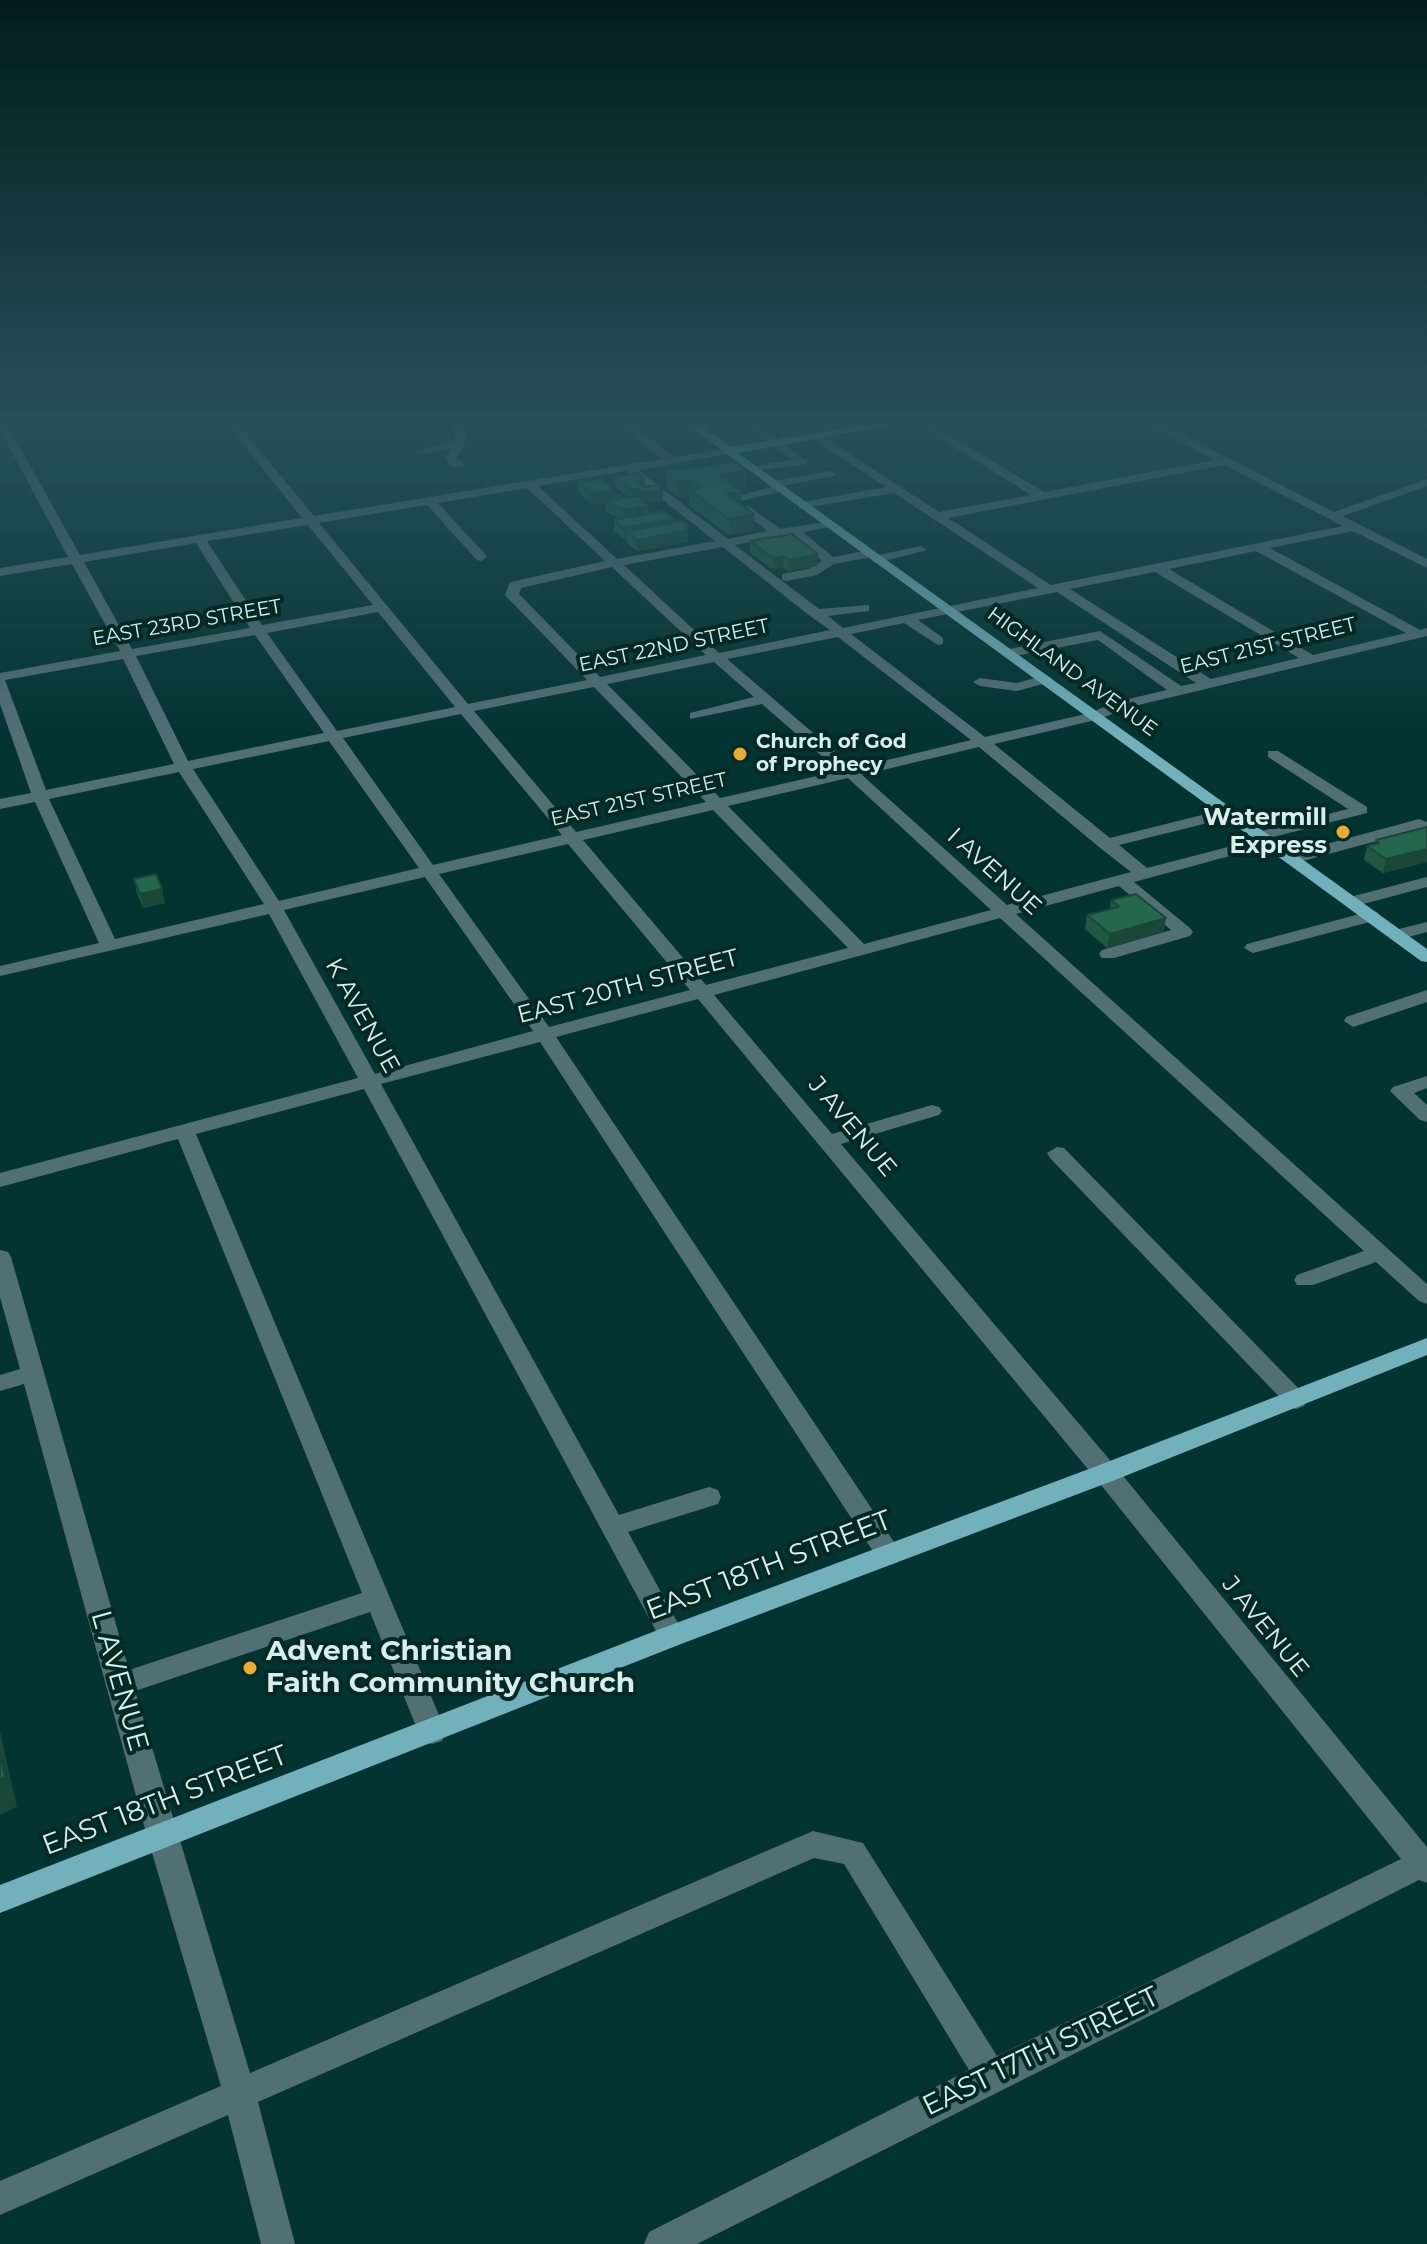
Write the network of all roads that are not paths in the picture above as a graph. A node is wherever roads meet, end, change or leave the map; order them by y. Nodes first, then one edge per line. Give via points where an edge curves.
1 (58, 529) edge
2 (260, 529) edge
3 (319, 529) edge
4 (455, 529) edge
5 (578, 529) edge
6 (711, 529) edge
7 (772, 529) edge
8 (800, 529) edge
9 (834, 529) edge
10 (958, 529) edge
11 (1347, 529) edge
12 (1358, 529) edge
13 (793, 530) junction
14 (777, 533) junction
15 (199, 539) junction
16 (726, 542) junction
17 (1258, 547) junction
18 (921, 550) dead end
19 (873, 556) junction
20 (481, 557) dead end
21 (75, 560) junction
22 (830, 561) junction
23 (615, 563) junction
24 (1427, 564) edge
25 (1158, 568) junction
26 (0, 570) edge
27 (787, 577) dead end
28 (1055, 589) junction
29 (380, 608) junction
30 (864, 608) dead end
31 (950, 611) junction
32 (815, 613) junction
33 (907, 619) junction
34 (258, 630) junction
35 (839, 632) junction
36 (1422, 633) edge
37 (938, 641) dead end
38 (1009, 653) junction
39 (128, 654) junction
40 (716, 657) junction
41 (1308, 658) junction
42 (0, 677) edge
43 (1045, 679) junction
44 (599, 681) junction
45 (980, 682) dead end
46 (0, 683) edge
47 (1208, 684) junction
48 (1178, 691) junction
49 (764, 699) junction
50 (465, 710) junction
51 (695, 716) dead end
52 (1095, 716) junction
53 (334, 737) junction
54 (982, 742) junction
55 (1273, 754) dead end
56 (183, 766) junction
57 (851, 773) junction
58 (40, 796) junction
59 (0, 804) edge
60 (719, 804) junction
61 (1230, 813) junction
62 (1427, 829) edge
63 (575, 837) junction
64 (1427, 837) edge
65 (1264, 838) junction
66 (1354, 842) junction
67 (1105, 844) junction
68 (1292, 859) junction
69 (430, 871) junction
70 (1145, 875) junction
71 (1123, 881) junction
72 (1427, 882) edge
73 (1352, 902) junction
74 (274, 907) junction
75 (1002, 912) junction
76 (1371, 916) junction
77 (1427, 927) edge
78 (1397, 935) junction
79 (109, 946) junction
80 (1253, 948) dead end
81 (860, 950) junction
82 (1108, 954) dead end
83 (1427, 957) edge
84 (0, 971) edge
85 (705, 992) junction
86 (1427, 996) edge
87 (1353, 1021) dead end
88 (544, 1033) junction
89 (371, 1080) junction
90 (1427, 1082) edge
91 (932, 1111) dead end
92 (1427, 1116) edge
93 (185, 1131) junction
94 (829, 1141) junction
95 (1057, 1153) dead end
96 (0, 1180) edge
97 (1379, 1253) junction
98 (0, 1257) edge
99 (1417, 1276) edge
100 (1305, 1280) dead end
101 (1427, 1296) edge
102 (6, 1305) edge
103 (1427, 1346) edge
104 (33, 1373) junction
105 (0, 1383) edge
106 (1296, 1400) junction
107 (1106, 1473) junction
108 (709, 1497) dead end
109 (612, 1527) junction
110 (889, 1555) junction
111 (377, 1599) junction
112 (672, 1636) junction
113 (120, 1684) junction
114 (432, 1732) junction
115 (162, 1836) junction
116 (1425, 1866) edge
117 (0, 1899) edge
118 (991, 2076) junction
119 (239, 2092) junction
120 (0, 2198) edge
121 (278, 2244) edge
122 (661, 2244) edge

1 - 21 street, K AVENUE
2 - 15 street
3 - 29 street, J AVENUE
4 - 20 street
5 - 23 street, I AVENUE
6 - 16 street
7 - 14 street
8 - 13 street
9 - 19 main road, HIGHLAND AVENUE
10 - 28 street
11 - 17 street, EAST 22ND STREET
12 - 24 street
13 - 14 street
13 - 22 street
14 - 16 street
15 - 21 street
15 - 34 street
16 - 23 street
16 - 32 street
17 - 25 street, EAST 22ND STREET
17 - 36 street
18 - 19 street
19 - 22 street
19 - 31 main road, HIGHLAND AVENUE
21 - 26 street
21 - 39 street, K AVENUE
22 - 27 street via 812,572
23 - 40 street, I AVENUE
23 - 44 street via 515,585 512,595
25 - 28 street, EAST 22ND STREET
25 - 41 street
28 - 31 street, EAST 22ND STREET
28 - 47 street
29 - 34 street, EAST 23RD STREET
29 - 50 street, J AVENUE
30 - 32 street
31 - 33 street, EAST 22ND STREET
31 - 38 main road, HIGHLAND AVENUE
32 - 35 street
33 - 35 street, EAST 22ND STREET
33 - 37 street
34 - 39 street, EAST 23RD STREET
34 - 53 street
35 - 40 street, EAST 22ND STREET
35 - 54 street
36 - 41 street, EAST 21ST STREET
38 - 43 main road, HIGHLAND AVENUE
38 - 48 street via 1100,635
39 - 42 street, EAST 23RD STREET
39 - 56 street, K AVENUE
40 - 44 street, EAST 22ND STREET
40 - 49 street, I AVENUE
41 - 47 street, EAST 21ST STREET
43 - 45 street via 1017,687
43 - 52 main road, HIGHLAND AVENUE
44 - 50 street, EAST 22ND STREET
44 - 60 street
46 - 58 street
47 - 48 street, EAST 21ST STREET
48 - 52 street, EAST 21ST STREET
49 - 51 street
49 - 57 street, I AVENUE
50 - 53 street, EAST 22ND STREET
50 - 63 street, J AVENUE
52 - 54 street, EAST 21ST STREET
52 - 61 main road, HIGHLAND AVENUE
53 - 56 street, EAST 22ND STREET
53 - 69 street
54 - 57 street, EAST 21ST STREET
54 - 67 street
55 - 65 street, EAST 20TH STREET via 1361,810
56 - 58 street, EAST 22ND STREET
56 - 74 street, K AVENUE
57 - 60 street, EAST 21ST STREET
57 - 75 street, I AVENUE
58 - 59 street, EAST 22ND STREET
58 - 79 street
60 - 63 street, EAST 21ST STREET
60 - 81 street
61 - 65 main road, HIGHLAND AVENUE
61 - 67 street
62 - 66 street via 1419,824
63 - 69 street, EAST 21ST STREET
63 - 85 street, J AVENUE
64 - 66 street via 1384,847
65 - 68 main road, HIGHLAND AVENUE
65 - 70 street, EAST 20TH STREET
66 - 68 street
67 - 70 street
68 - 73 main road, HIGHLAND AVENUE
69 - 74 street, EAST 21ST STREET
69 - 88 street
70 - 71 street, EAST 20TH STREET
71 - 75 street, EAST 20TH STREET
71 - 82 street via 1184,932
72 - 73 street
73 - 76 main road, HIGHLAND AVENUE
74 - 79 street, EAST 21ST STREET
74 - 89 street, K AVENUE
75 - 81 street, EAST 20TH STREET
75 - 97 street, I AVENUE
76 - 78 main road, HIGHLAND AVENUE
76 - 80 street
77 - 78 street
78 - 83 main road, HIGHLAND AVENUE
79 - 84 street, EAST 21ST STREET
81 - 85 street, EAST 20TH STREET
85 - 88 street, EAST 20TH STREET
85 - 94 street, J AVENUE
86 - 87 street
88 - 89 street, EAST 20TH STREET
88 - 110 street
89 - 93 street, EAST 20TH STREET
89 - 109 street, K AVENUE
90 - 92 street via 1400,1091
91 - 94 street
93 - 96 street, EAST 20TH STREET
93 - 111 street
94 - 107 street, J AVENUE
95 - 106 street
97 - 99 street, I AVENUE
97 - 100 street
98 - 102 street, L AVENUE
99 - 101 street, I AVENUE
102 - 104 street, L AVENUE
103 - 106 main road, EAST 18TH STREET
104 - 105 street
104 - 113 street, L AVENUE
106 - 107 main road, EAST 18TH STREET
107 - 110 main road, EAST 18TH STREET
107 - 116 street, J AVENUE
108 - 109 street
109 - 112 street, K AVENUE
110 - 112 main road, EAST 18TH STREET
111 - 113 street
111 - 114 street
112 - 114 main road, EAST 18TH STREET
113 - 115 street, L AVENUE
114 - 115 main road, EAST 18TH STREET
115 - 117 main road, EAST 18TH STREET
115 - 119 street, L AVENUE
116 - 118 street, EAST 17TH STREET
118 - 119 street via 853,1853 813,1844
118 - 122 street, EAST 17TH STREET
119 - 120 street
119 - 121 street, L AVENUE

